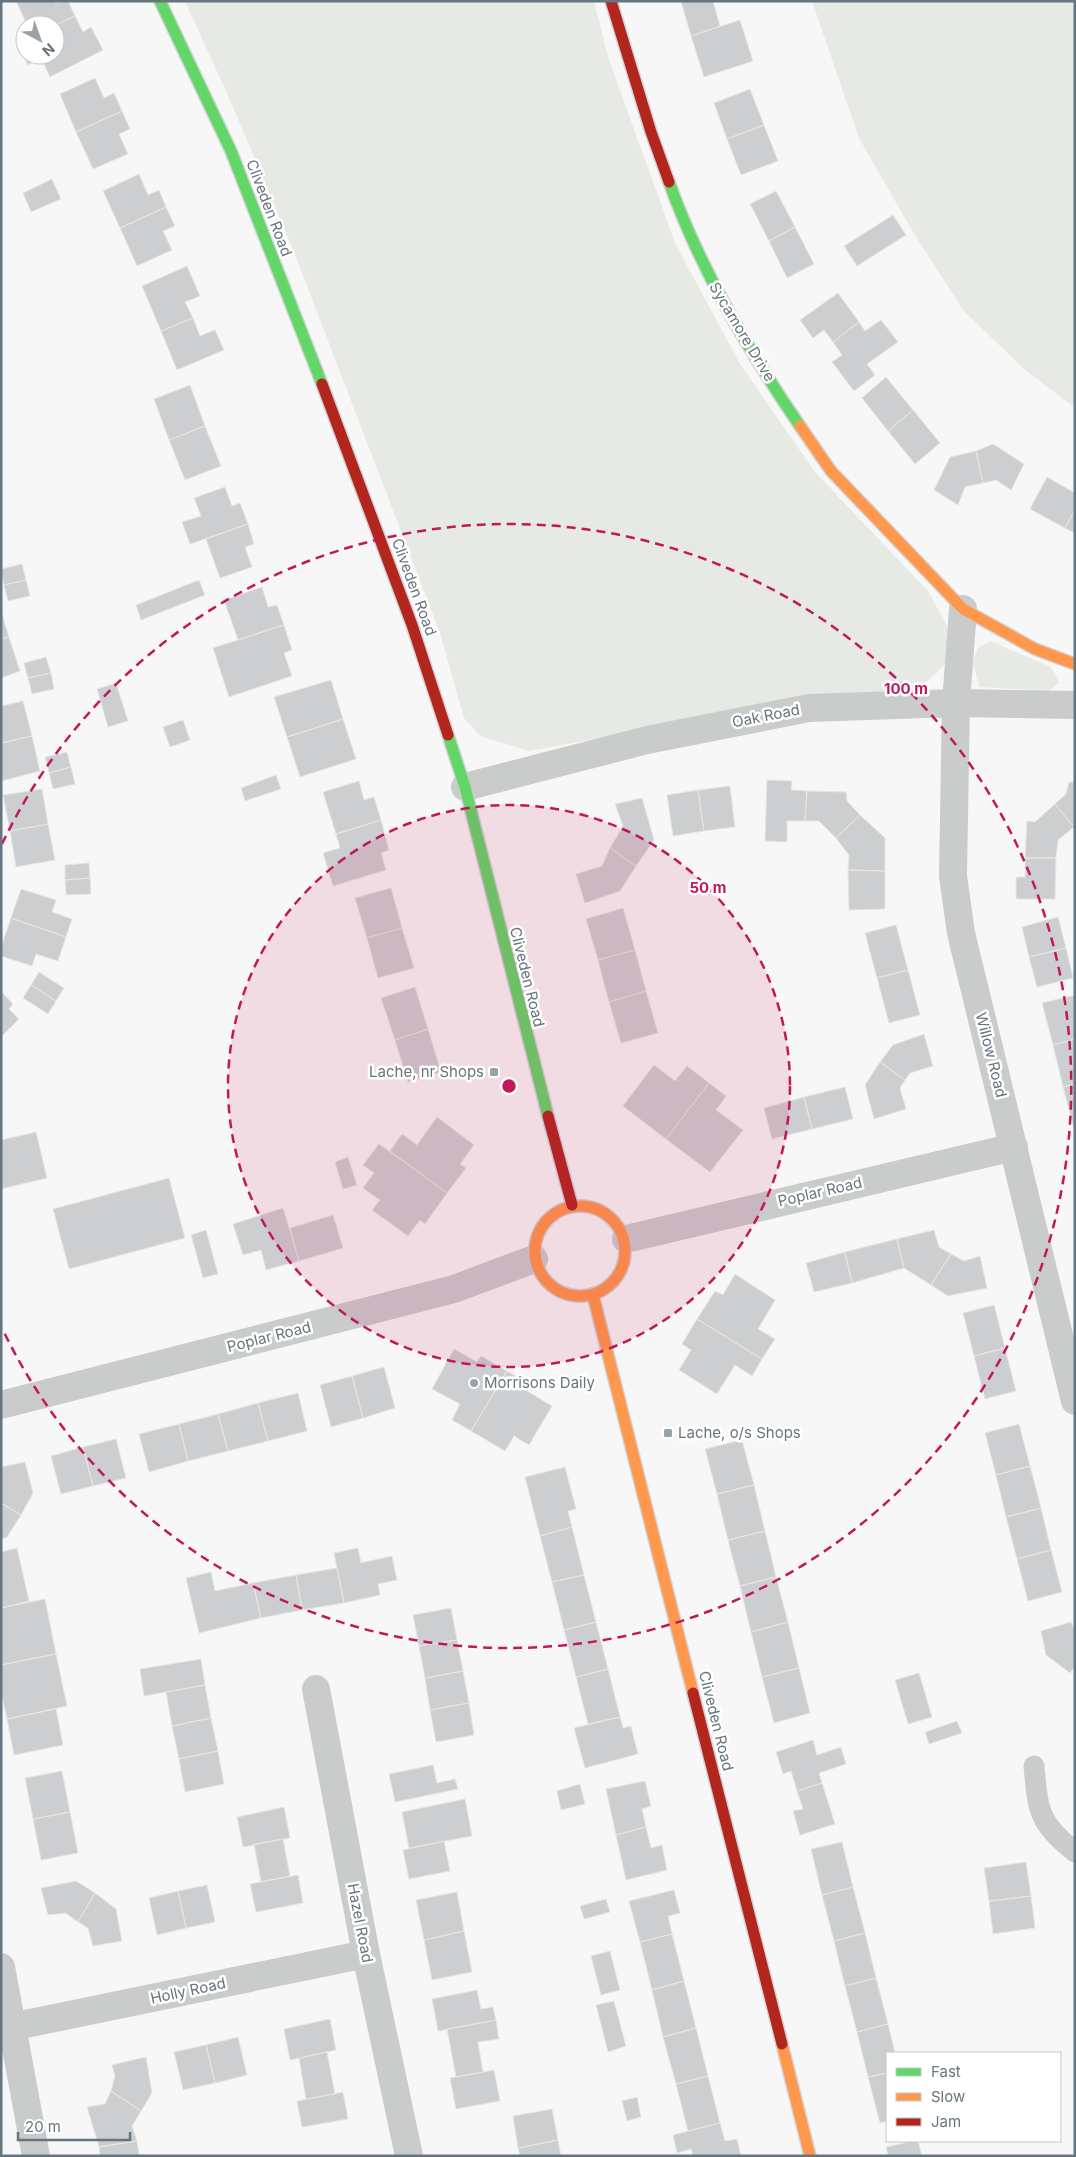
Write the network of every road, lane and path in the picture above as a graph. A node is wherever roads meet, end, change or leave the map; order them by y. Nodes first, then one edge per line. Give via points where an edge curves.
1 (160, 1) edge
2 (612, 1) edge
3 (964, 609) junction
4 (1075, 664) edge
5 (956, 703) junction
6 (1075, 705) edge
7 (465, 787) junction
8 (1014, 1147) junction
9 (572, 1205) junction
10 (626, 1239) junction
11 (534, 1259) junction
12 (593, 1295) junction
13 (1075, 1401) edge
14 (1, 1405) edge
15 (316, 1689) dead end
16 (1034, 1766) dead end
17 (1075, 1852) edge
18 (366, 1954) junction
19 (1, 1967) edge
20 (11, 2027) junction
21 (36, 2156) edge
22 (409, 2156) edge
23 (810, 2156) edge

1 - 7 street, Cliveden Road via 230,151 348,450 412,624
2 - 3 street, Sycamore Drive via 651,132 682,218 709,278 786,405 831,471
3 - 4 street, Sycamore Drive via 1035,649
3 - 5 street
5 - 6 street, Oak Road
5 - 7 street, Oak Road via 809,708 647,740
5 - 8 street, Willow Road via 953,876 962,933
7 - 9 street, Cliveden Road
8 - 10 street, Poplar Road
8 - 13 street, Willow Road
9 - 10 street via 588,1205 602,1211 615,1221
9 - 11 street via 549,1216 539,1228 534,1243
10 - 12 street via 622,1269 613,1282
11 - 12 street via 539,1274 561,1293 577,1297
11 - 14 street, Poplar Road via 454,1289
12 - 23 street, Cliveden Road
15 - 18 street, Hazel Road
16 - 17 lane via 1038,1807 1055,1836
18 - 20 street, Holly Road
18 - 22 street, Hazel Road
19 - 20 street
20 - 21 street

